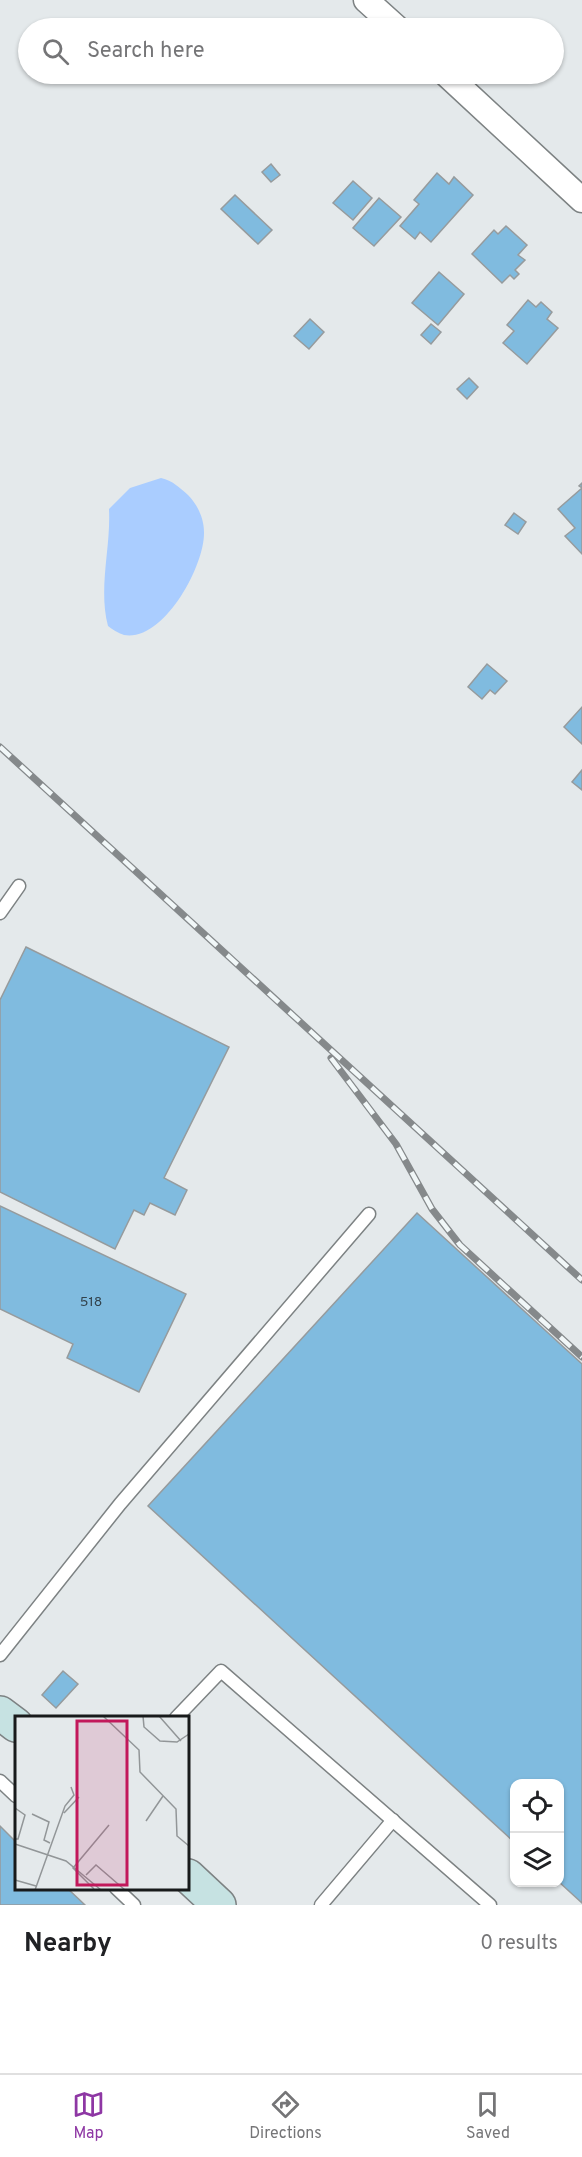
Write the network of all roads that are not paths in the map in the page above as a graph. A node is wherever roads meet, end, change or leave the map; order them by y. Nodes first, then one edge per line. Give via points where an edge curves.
1 (366, 0) edge
2 (386, 18) edge
3 (457, 84) edge
4 (582, 200) edge
5 (19, 886) dead end
6 (0, 913) edge
7 (369, 1214) dead end
8 (0, 1655) edge
9 (0, 1713) edge
10 (178, 1716) edge
11 (15, 1724) edge
12 (0, 1781) edge
13 (15, 1795) edge
14 (393, 1820) junction
15 (189, 1877) edge
16 (118, 1890) edge
17 (134, 1905) edge
18 (219, 1905) edge
19 (321, 1905) edge
20 (490, 1905) edge

1 - 2 street
3 - 4 street
5 - 6 lane
7 - 8 lane via 120,1504
9 - 11 street
10 - 14 lane via 221,1671
12 - 13 lane
14 - 19 lane
14 - 20 lane
15 - 18 street
16 - 17 lane

